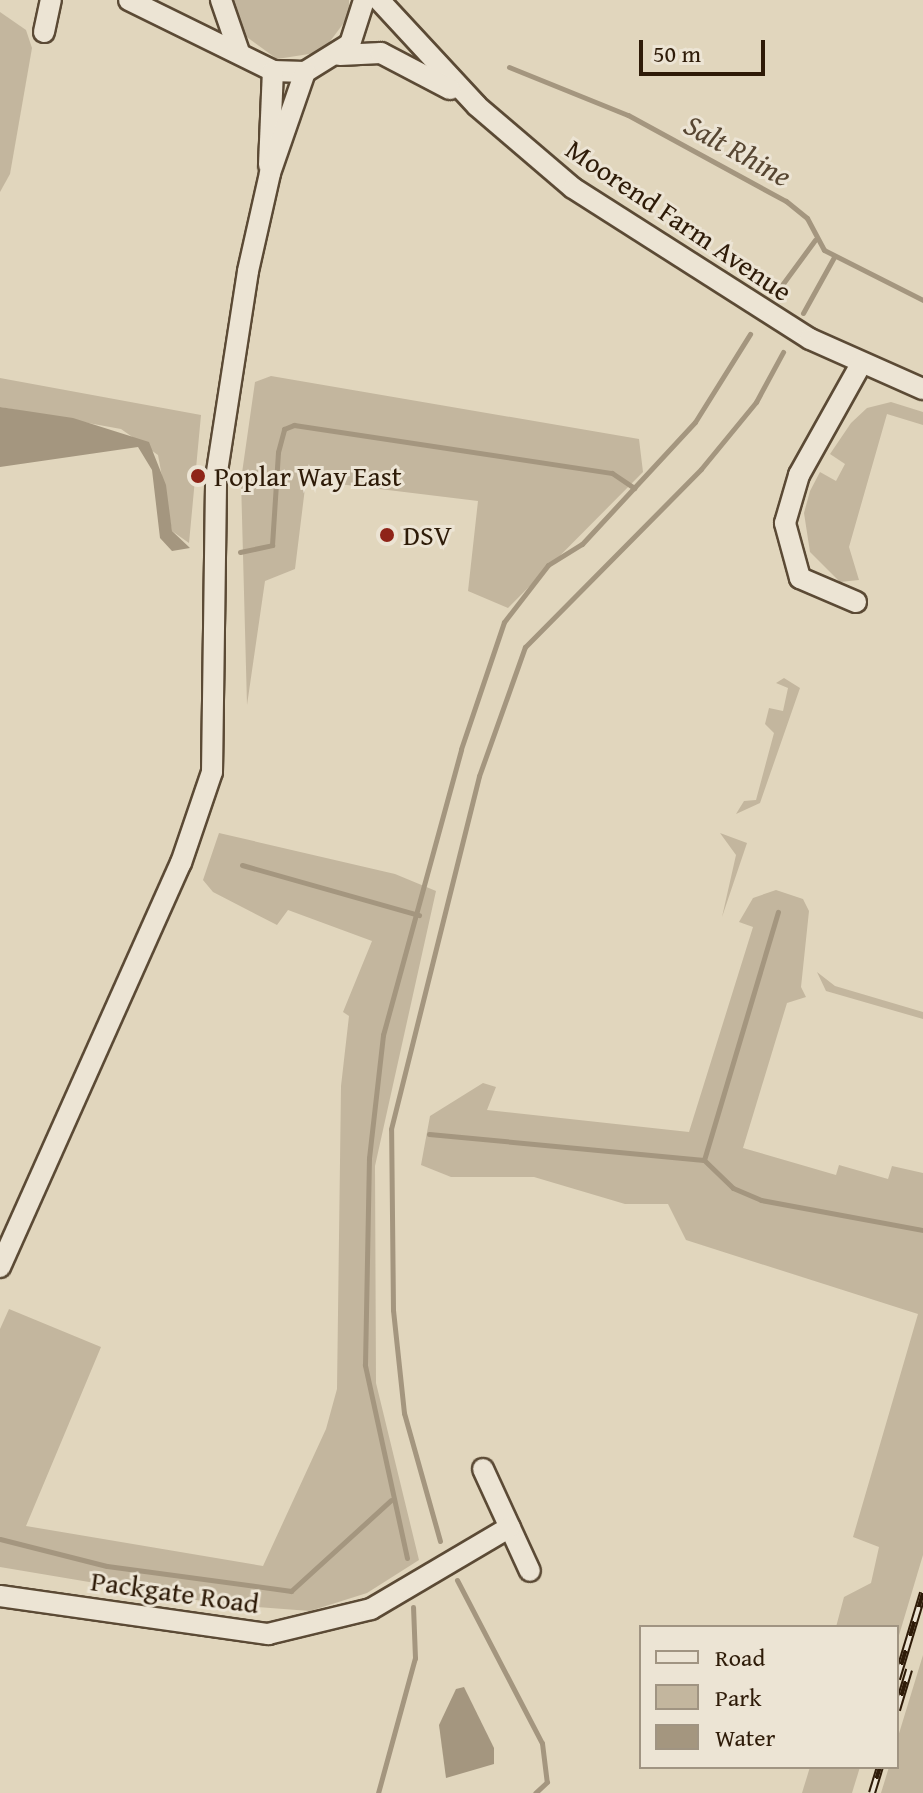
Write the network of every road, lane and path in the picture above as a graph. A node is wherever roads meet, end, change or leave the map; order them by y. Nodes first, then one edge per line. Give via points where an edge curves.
1 (51, 0) edge
2 (129, 0) edge
3 (221, 0) edge
4 (364, 0) edge
5 (379, 0) edge
6 (44, 32) dead end
7 (239, 52) junction
8 (340, 55) junction
9 (273, 71) junction
10 (305, 72) junction
11 (477, 106) junction
12 (270, 173) junction
13 (861, 364) junction
14 (923, 389) edge
15 (856, 602) dead end
16 (0, 1267) edge
17 (483, 1469) dead end
18 (510, 1527) junction
19 (530, 1571) dead end
20 (0, 1596) edge

1 - 6 street
2 - 7 street
3 - 7 street
4 - 8 street via 362,22
5 - 11 street, Moorend Farm Avenue
7 - 9 street
8 - 10 street
8 - 11 street, Moorend Farm Avenue via 381,53
9 - 10 street
9 - 12 street
10 - 12 street
11 - 13 street, Moorend Farm Avenue via 573,188 766,314
12 - 16 street via 216,478 212,772 181,863
13 - 14 street, Moorend Farm Avenue
13 - 15 street via 799,475 785,523 800,578
17 - 18 street
18 - 19 street
18 - 20 street, Packgate Road via 371,1609 268,1634

